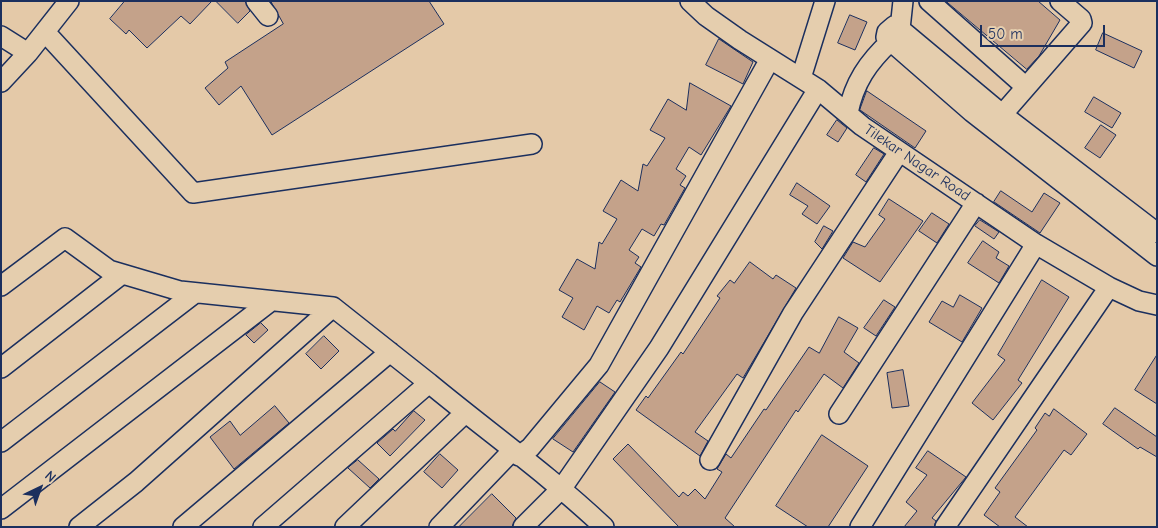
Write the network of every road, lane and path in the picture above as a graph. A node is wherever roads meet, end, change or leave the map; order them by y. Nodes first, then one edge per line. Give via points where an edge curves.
1 (69, 1) edge
2 (256, 1) edge
3 (690, 1) edge
4 (825, 1) edge
5 (903, 1) edge
6 (929, 1) edge
7 (1060, 1) edge
8 (268, 16) dead end
9 (45, 32) junction
10 (895, 35) junction
11 (1, 36) edge
12 (28, 53) junction
13 (770, 59) junction
14 (800, 78) junction
15 (1, 82) edge
16 (1026, 87) junction
17 (818, 89) junction
18 (848, 113) junction
19 (997, 121) junction
20 (532, 144) dead end
21 (900, 152) junction
22 (976, 204) junction
23 (1157, 233) edge
24 (1036, 244) junction
25 (1157, 256) edge
26 (122, 274) junction
27 (1, 286) edge
28 (1110, 287) junction
29 (196, 293) junction
30 (271, 300) junction
31 (1157, 305) edge
32 (333, 307) junction
33 (390, 352) junction
34 (1, 368) edge
35 (429, 383) junction
36 (465, 413) junction
37 (839, 414) dead end
38 (1, 442) edge
39 (515, 453) junction
40 (710, 460) dead end
41 (562, 488) junction
42 (1, 509) edge
43 (79, 527) edge
44 (183, 527) edge
45 (262, 527) edge
46 (345, 527) edge
47 (439, 527) edge
48 (523, 527) edge
49 (604, 527) edge
50 (860, 527) edge
51 (945, 527) edge

1 - 9 street
2 - 8 street
3 - 13 street, Tilekar Nagar Road via 706,16
4 - 14 street
5 - 10 street
6 - 16 street
7 - 16 street via 1082,19 1082,23
9 - 12 street
9 - 20 street via 193,193
10 - 18 street via 860,76
10 - 19 street
11 - 12 street
12 - 15 street
13 - 14 street, Tilekar Nagar Road
13 - 39 street via 599,365 530,448
14 - 17 street, Tilekar Nagar Road
16 - 19 street
17 - 18 street, Tilekar Nagar Road
17 - 41 street via 659,348
18 - 21 street, Tilekar Nagar Road
19 - 23 street
19 - 25 street
21 - 22 street, Tilekar Nagar Road
21 - 40 street via 793,313
22 - 24 street, Tilekar Nagar Road
22 - 37 street
24 - 28 street, Tilekar Nagar Road
24 - 50 street
26 - 27 street via 109,270 65,238
26 - 29 street
26 - 34 street
28 - 31 street, Tilekar Nagar Road via 1139,301
28 - 51 street
29 - 30 street
29 - 38 street
30 - 32 street
30 - 42 street
32 - 33 street
32 - 43 street via 136,482
33 - 35 street
33 - 44 street
35 - 36 street
35 - 45 street
36 - 39 street
36 - 46 street
39 - 41 street
39 - 47 street
41 - 48 street
41 - 49 street

